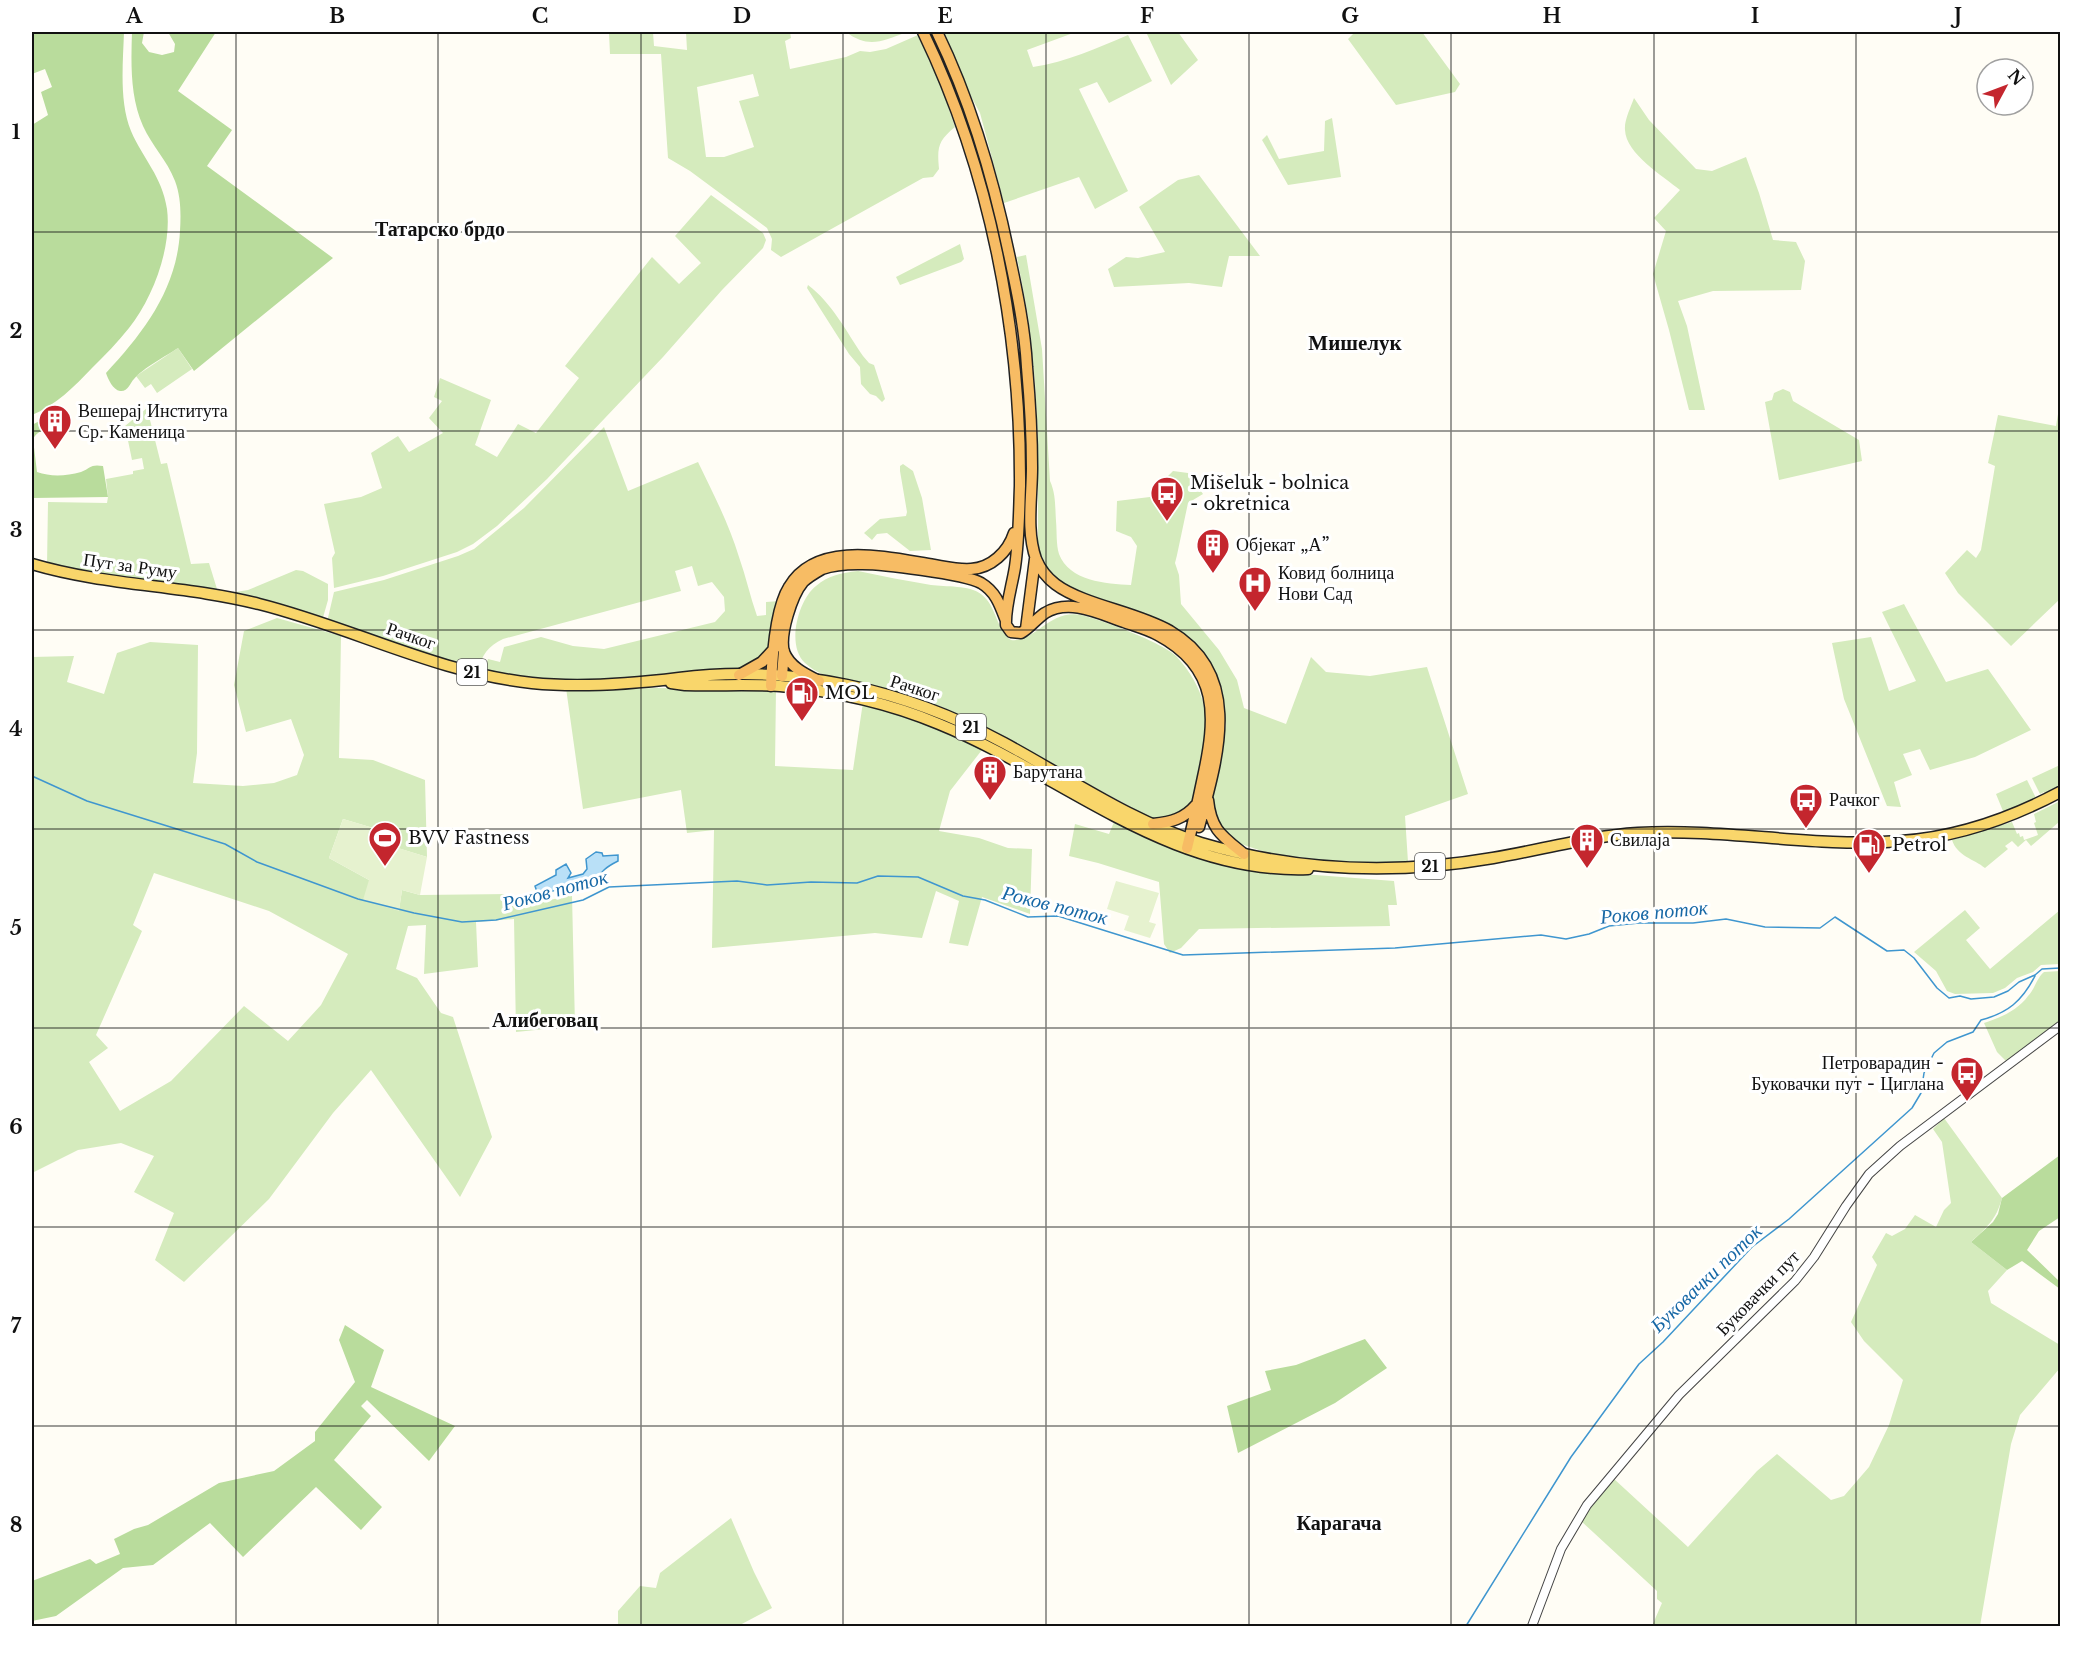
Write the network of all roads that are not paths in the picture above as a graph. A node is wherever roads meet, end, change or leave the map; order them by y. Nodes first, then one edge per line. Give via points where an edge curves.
1 (937, 32) edge
2 (924, 34) edge
3 (1019, 519) junction
4 (1035, 557) junction
5 (32, 564) edge
6 (224, 597) joint
7 (1006, 621) junction
8 (1026, 630) junction
9 (779, 650) junction
10 (739, 675) junction
11 (774, 679) junction
12 (663, 681) junction
13 (819, 681) junction
14 (2061, 792) edge
15 (1208, 794) junction
16 (1196, 805) junction
17 (1153, 824) junction
18 (1191, 844) junction
19 (1244, 854) junction
20 (1341, 868) junction
21 (2060, 1027) edge
22 (1532, 1626) edge

1 - 4 highway via 972,116 1001,214 1022,321 1031,427 1031,532
2 - 3 highway via 960,121 999,265 1013,357
3 - 7 highway
3 - 9 highway via 1010,544 999,557 972,569 857,555 809,567 793,581 781,605
4 - 8 highway
4 - 15 highway via 1044,574 1062,589 1164,628 1185,642 1203,662 1215,687 1220,718
5 - 6 main road, Пут за Руму / 21 via 89,578
6 - 12 main road, Рачког / 21 via 289,612 493,677 556,684
7 - 8 highway via 1013,633
7 - 9 highway via 997,598 980,583 963,577 860,563 831,566 807,579 794,597
8 - 16 highway via 1049,611 1078,607 1149,631 1190,660 1206,686 1212,716 1209,750
9 - 10 highway
9 - 11 highway
9 - 13 highway via 800,672
10 - 11 main road, Рачког / 21
10 - 12 main road, Рачког / 21
11 - 12 main road, Рачког / 21 via 685,685
11 - 13 main road, Рачког / 21
11 - 18 main road, Рачког / 21 via 853,697 938,723 1002,753 1130,825
13 - 17 main road, Рачког / 21 via 885,695 961,722
14 - 20 main road, Рачког / 21 via 1980,827 1907,841 1834,843 1722,834 1631,834 1447,865
15 - 18 highway
15 - 19 highway via 1217,830
16 - 17 highway via 1178,820
16 - 18 highway
17 - 18 main road, Рачког / 21
18 - 19 main road, Рачког / 21
18 - 20 main road, Рачког / 21 via 1266,868
19 - 20 main road, Рачког / 21
21 - 22 street, Буковачки пут via 1900,1146 1869,1174 1795,1281 1679,1395 1587,1505 1561,1549

